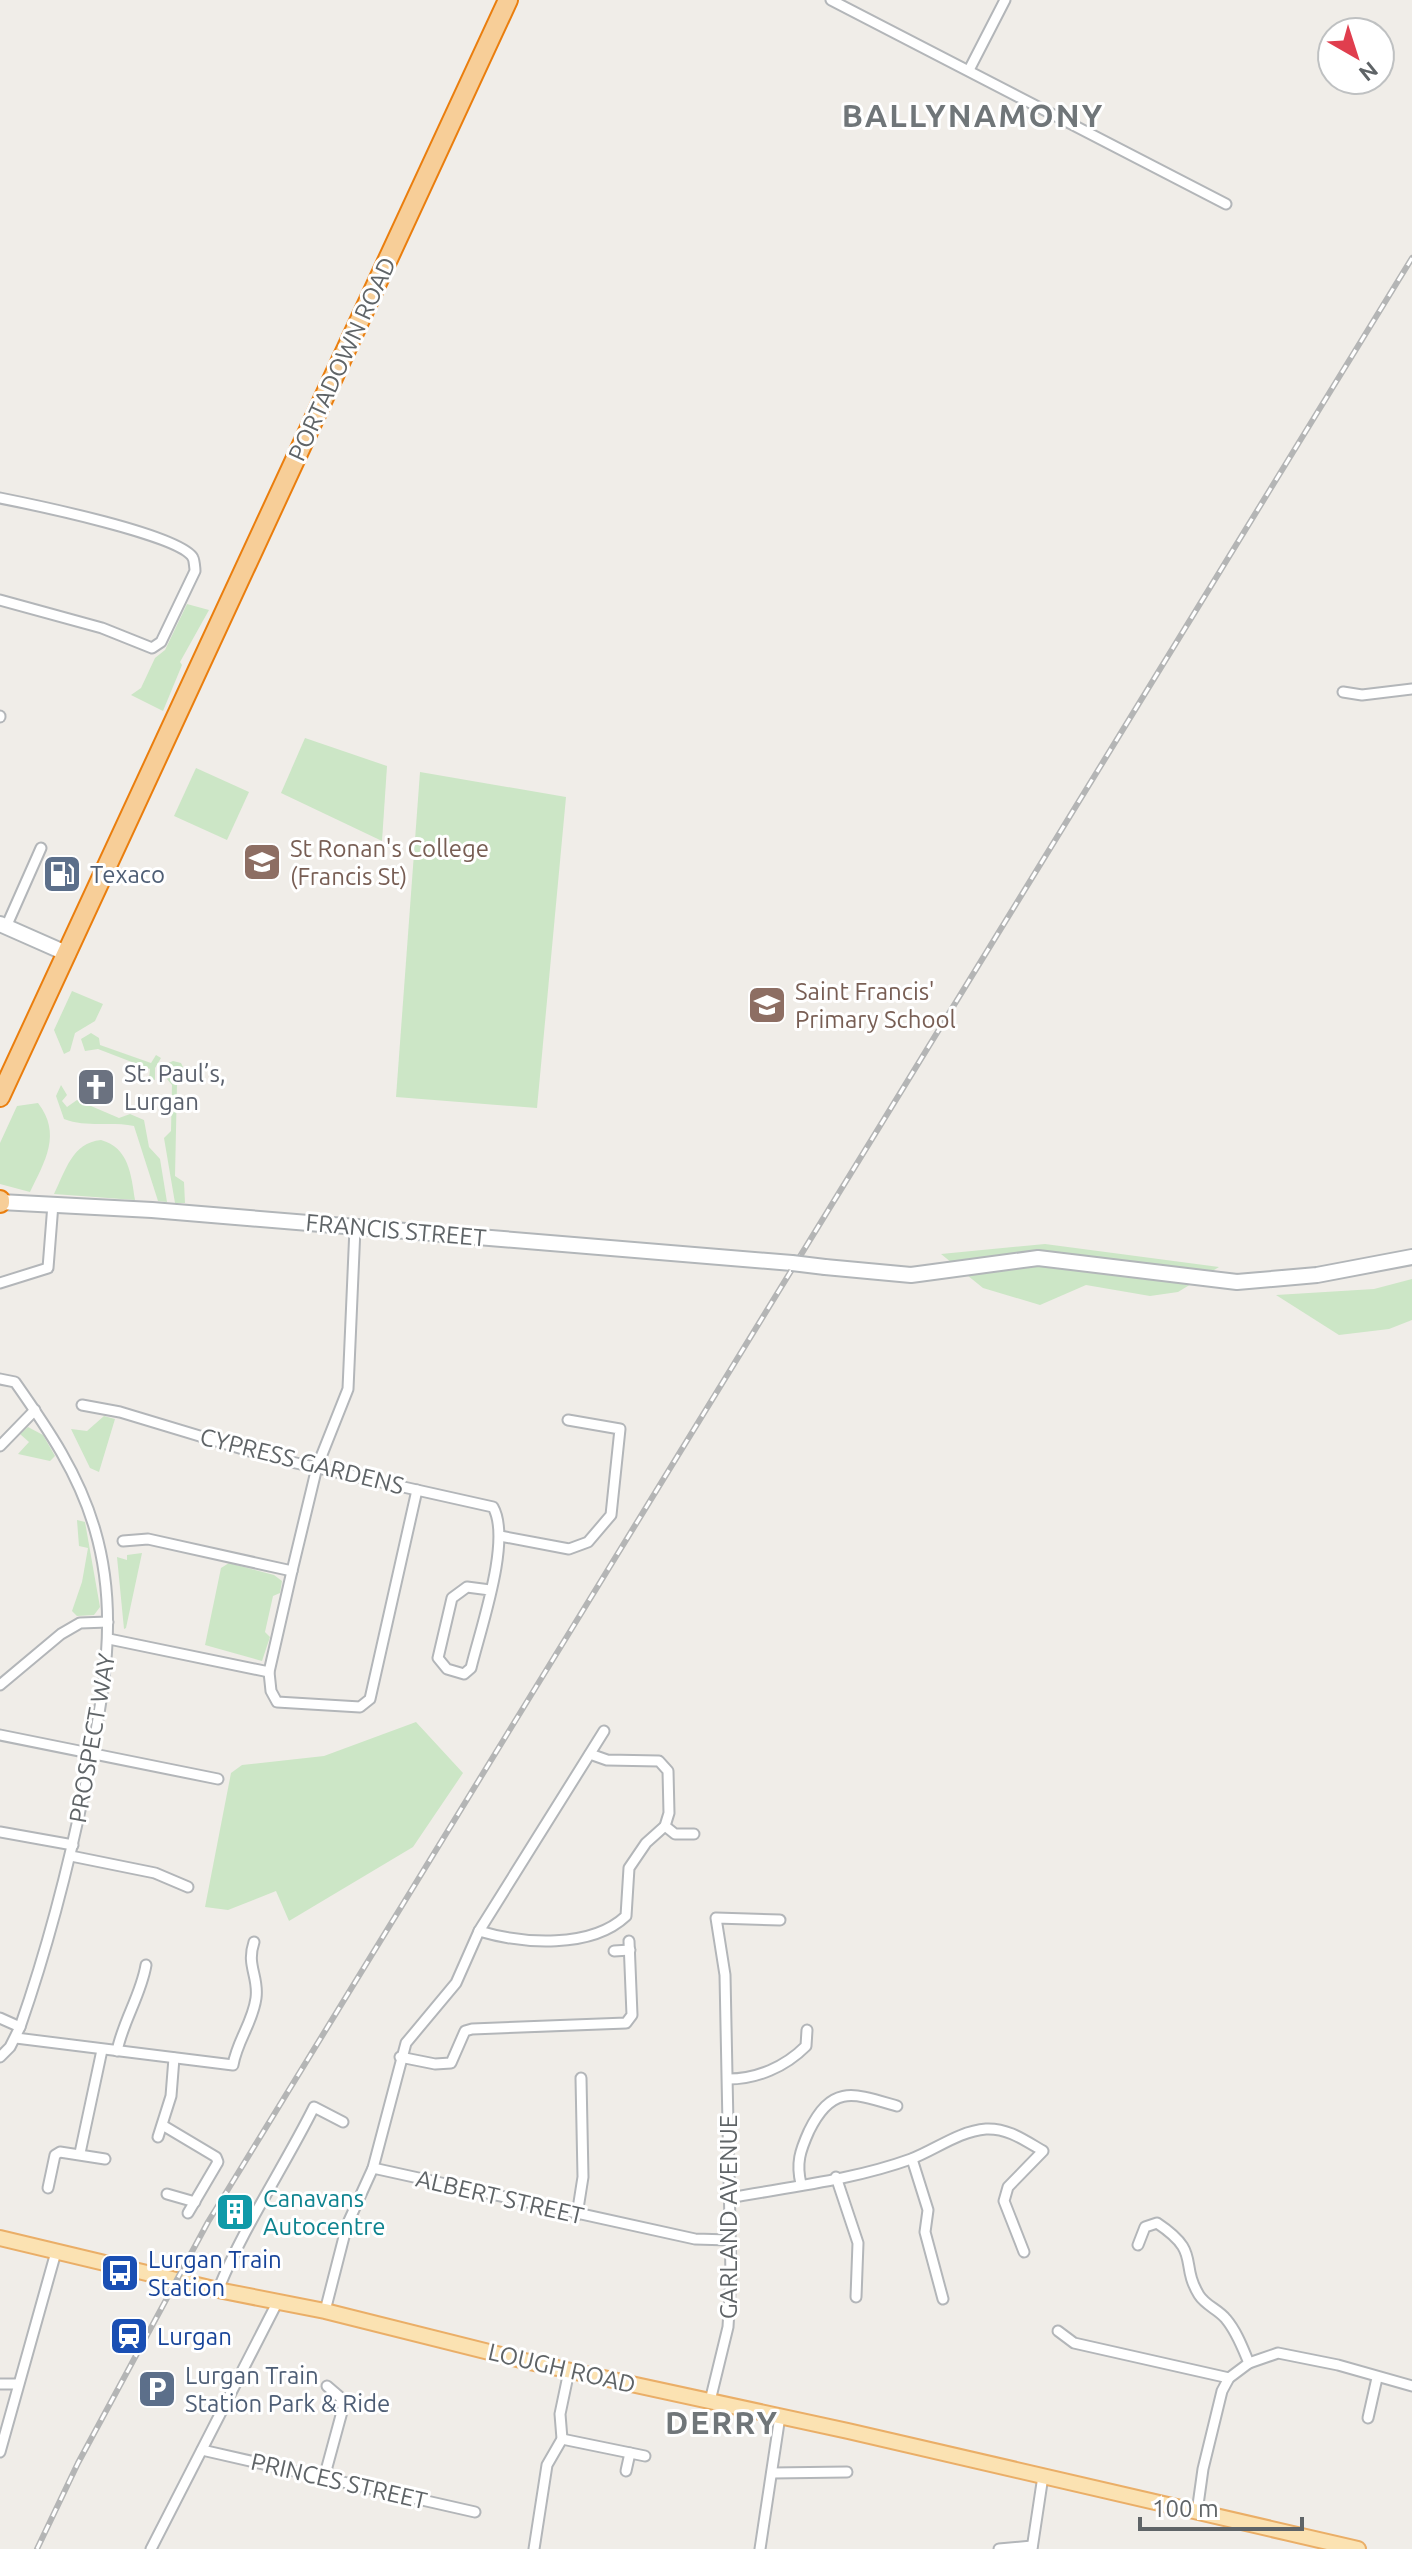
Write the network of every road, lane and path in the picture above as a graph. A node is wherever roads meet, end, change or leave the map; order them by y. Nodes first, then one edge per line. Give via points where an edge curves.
1 (508, 0) edge
2 (831, 0) edge
3 (1005, 0) edge
4 (969, 70) junction
5 (1226, 204) dead end
6 (0, 498) edge
7 (0, 600) edge
8 (1412, 689) edge
9 (1343, 692) dead end
10 (41, 848) dead end
11 (3, 925) edge
12 (68, 954) junction
13 (0, 1097) edge
14 (1, 1202) edge
15 (53, 1204) junction
16 (355, 1228) junction
17 (1412, 1257) edge
18 (0, 1283) edge
19 (0, 1379) edge
20 (82, 1405) dead end
21 (35, 1410) junction
22 (568, 1420) dead end
23 (0, 1446) edge
24 (317, 1467) junction
25 (417, 1490) junction
26 (500, 1536) junction
27 (123, 1541) dead end
28 (292, 1571) junction
29 (490, 1590) junction
30 (108, 1622) junction
31 (109, 1639) junction
32 (269, 1672) junction
33 (0, 1685) edge
34 (604, 1731) dead end
35 (0, 1735) edge
36 (92, 1754) junction
37 (590, 1754) junction
38 (218, 1779) dead end
39 (665, 1826) junction
40 (0, 1832) edge
41 (694, 1834) dead end
42 (72, 1850) junction
43 (188, 1887) dead end
44 (780, 1920) dead end
45 (479, 1931) junction
46 (254, 1942) dead end
47 (614, 1951) dead end
48 (146, 1965) dead end
49 (0, 2018) edge
50 (20, 2027) junction
51 (807, 2030) dead end
52 (16, 2038) junction
53 (102, 2050) junction
54 (117, 2051) junction
55 (0, 2057) edge
56 (400, 2057) junction
57 (174, 2058) junction
58 (581, 2078) dead end
59 (728, 2079) junction
60 (897, 2106) dead end
61 (343, 2122) dead end
62 (164, 2126) junction
63 (158, 2137) dead end
64 (80, 2153) junction
65 (105, 2159) dead end
66 (912, 2159) junction
67 (373, 2168) junction
68 (836, 2177) junction
69 (801, 2184) junction
70 (48, 2188) dead end
71 (167, 2194) dead end
72 (729, 2198) junction
73 (195, 2202) junction
74 (188, 2213) dead end
75 (577, 2215) junction
76 (0, 2238) edge
77 (729, 2240) junction
78 (1138, 2245) dead end
79 (56, 2252) junction
80 (1024, 2252) dead end
81 (218, 2290) junction
82 (856, 2297) dead end
83 (943, 2299) dead end
84 (278, 2301) junction
85 (325, 2311) junction
86 (1058, 2331) dead end
87 (1249, 2363) junction
88 (569, 2371) junction
89 (1229, 2378) junction
90 (1377, 2378) junction
91 (0, 2384) edge
92 (18, 2384) junction
93 (327, 2386) dead end
94 (1412, 2386) edge
95 (710, 2401) junction
96 (780, 2416) junction
97 (1368, 2418) dead end
98 (562, 2439) junction
99 (202, 2450) junction
100 (0, 2452) edge
101 (630, 2453) junction
102 (645, 2456) dead end
103 (626, 2471) dead end
104 (847, 2472) dead end
105 (772, 2473) junction
106 (1043, 2476) junction
107 (324, 2478) junction
108 (475, 2512) dead end
109 (1197, 2512) junction
110 (1032, 2547) edge
111 (151, 2549) edge
112 (534, 2549) edge
113 (760, 2549) edge
114 (999, 2549) edge
115 (1358, 2549) edge

1 - 12 highway, PORTADOWN ROAD
2 - 4 street
3 - 4 street
4 - 5 street
6 - 7 street via 153,535 188,552 195,571 161,642 152,648 102,628
8 - 9 street
10 - 11 street
11 - 12 main road
12 - 13 highway, PORTADOWN ROAD
14 - 15 main road, FRANCIS STREET
15 - 16 main road, FRANCIS STREET
15 - 18 street via 48,1268
16 - 17 main road, FRANCIS STREET, bridge via 911,1275 1038,1258 1237,1282 1317,1275
16 - 24 street via 348,1389
19 - 21 street, PROSPECT WAY via 15,1382
20 - 24 street, CYPRESS GARDENS
21 - 23 street
21 - 30 street, PROSPECT WAY via 72,1468 95,1529
22 - 26 street via 621,1431 611,1515 588,1542 569,1549
24 - 25 street, CYPRESS GARDENS
24 - 28 street
25 - 26 street, CYPRESS GARDENS via 493,1507
25 - 32 street via 367,1703 360,1707 277,1702
26 - 29 street
27 - 28 street via 148,1539
28 - 32 street
29 - 29 street via 471,1668 464,1674 447,1669 438,1658 452,1598 467,1587
30 - 31 street, PROSPECT WAY
30 - 33 street via 80,1623 61,1634
31 - 32 street
31 - 36 street, PROSPECT WAY
34 - 37 street
35 - 36 street
36 - 38 street
36 - 42 street, PROSPECT WAY
37 - 39 street via 664,1764 669,1785
37 - 45 street
39 - 41 street via 675,1834
39 - 45 street via 635,1855 629,1868 626,1916 613,1929 594,1936 534,1940
40 - 42 street
42 - 43 street
42 - 50 street, PROSPECT WAY
44 - 59 street, GARLAND AVENUE via 716,1918 725,1975
45 - 56 street via 460,1976
46 - 57 street via 249,1959 256,1999 233,2065
47 - 56 street via 630,1945 632,2015 626,2023 472,2029 465,2031 451,2063
48 - 54 street
49 - 50 street
50 - 52 street, PROSPECT WAY
51 - 59 street via 806,2046 794,2058 766,2072
52 - 53 street
52 - 55 street
53 - 54 street
53 - 64 street
54 - 57 street
56 - 67 street
57 - 62 street
58 - 75 street via 583,2177
59 - 72 street, GARLAND AVENUE
60 - 69 street via 861,2095 824,2104 800,2149 796,2166
61 - 81 street via 314,2107 237,2243
62 - 63 street
62 - 73 street via 216,2157
64 - 65 street
64 - 70 street via 66,2150 55,2155
66 - 68 street
66 - 80 street via 983,2129 1014,2133 1043,2151 1008,2187 1004,2201
66 - 83 street via 928,2210 925,2232
67 - 75 street, ALBERT STREET
67 - 85 street via 347,2225
68 - 69 street
68 - 82 street via 858,2243
69 - 72 street
71 - 73 street
72 - 77 street, GARLAND AVENUE
73 - 74 street
75 - 77 street, ALBERT STREET via 695,2239
76 - 79 main road, LOUGH ROAD
77 - 95 street, GARLAND AVENUE via 728,2327
78 - 87 street via 1145,2227 1157,2223 1174,2234 1188,2251 1196,2291 1205,2305 1226,2318
79 - 81 main road, LOUGH ROAD
79 - 92 street
81 - 84 main road, LOUGH ROAD
84 - 85 main road, LOUGH ROAD
84 - 99 street
85 - 88 main road, LOUGH ROAD
86 - 89 street via 1074,2343
87 - 89 street
87 - 90 street via 1278,2353
88 - 95 main road, LOUGH ROAD
88 - 98 street via 560,2414
89 - 109 street via 1209,2443
90 - 94 street
90 - 97 street
91 - 92 street
92 - 100 street
93 - 107 street via 343,2408
95 - 96 main road, LOUGH ROAD
96 - 105 street
96 - 106 main road, LOUGH ROAD
98 - 101 street
98 - 112 street via 547,2465
99 - 107 street, PRINCES STREET
99 - 111 street
101 - 102 street
101 - 103 street
104 - 105 street
105 - 113 street
106 - 109 main road, LOUGH ROAD
106 - 110 street
107 - 108 street, PRINCES STREET
109 - 115 main road, LOUGH ROAD
110 - 114 street

